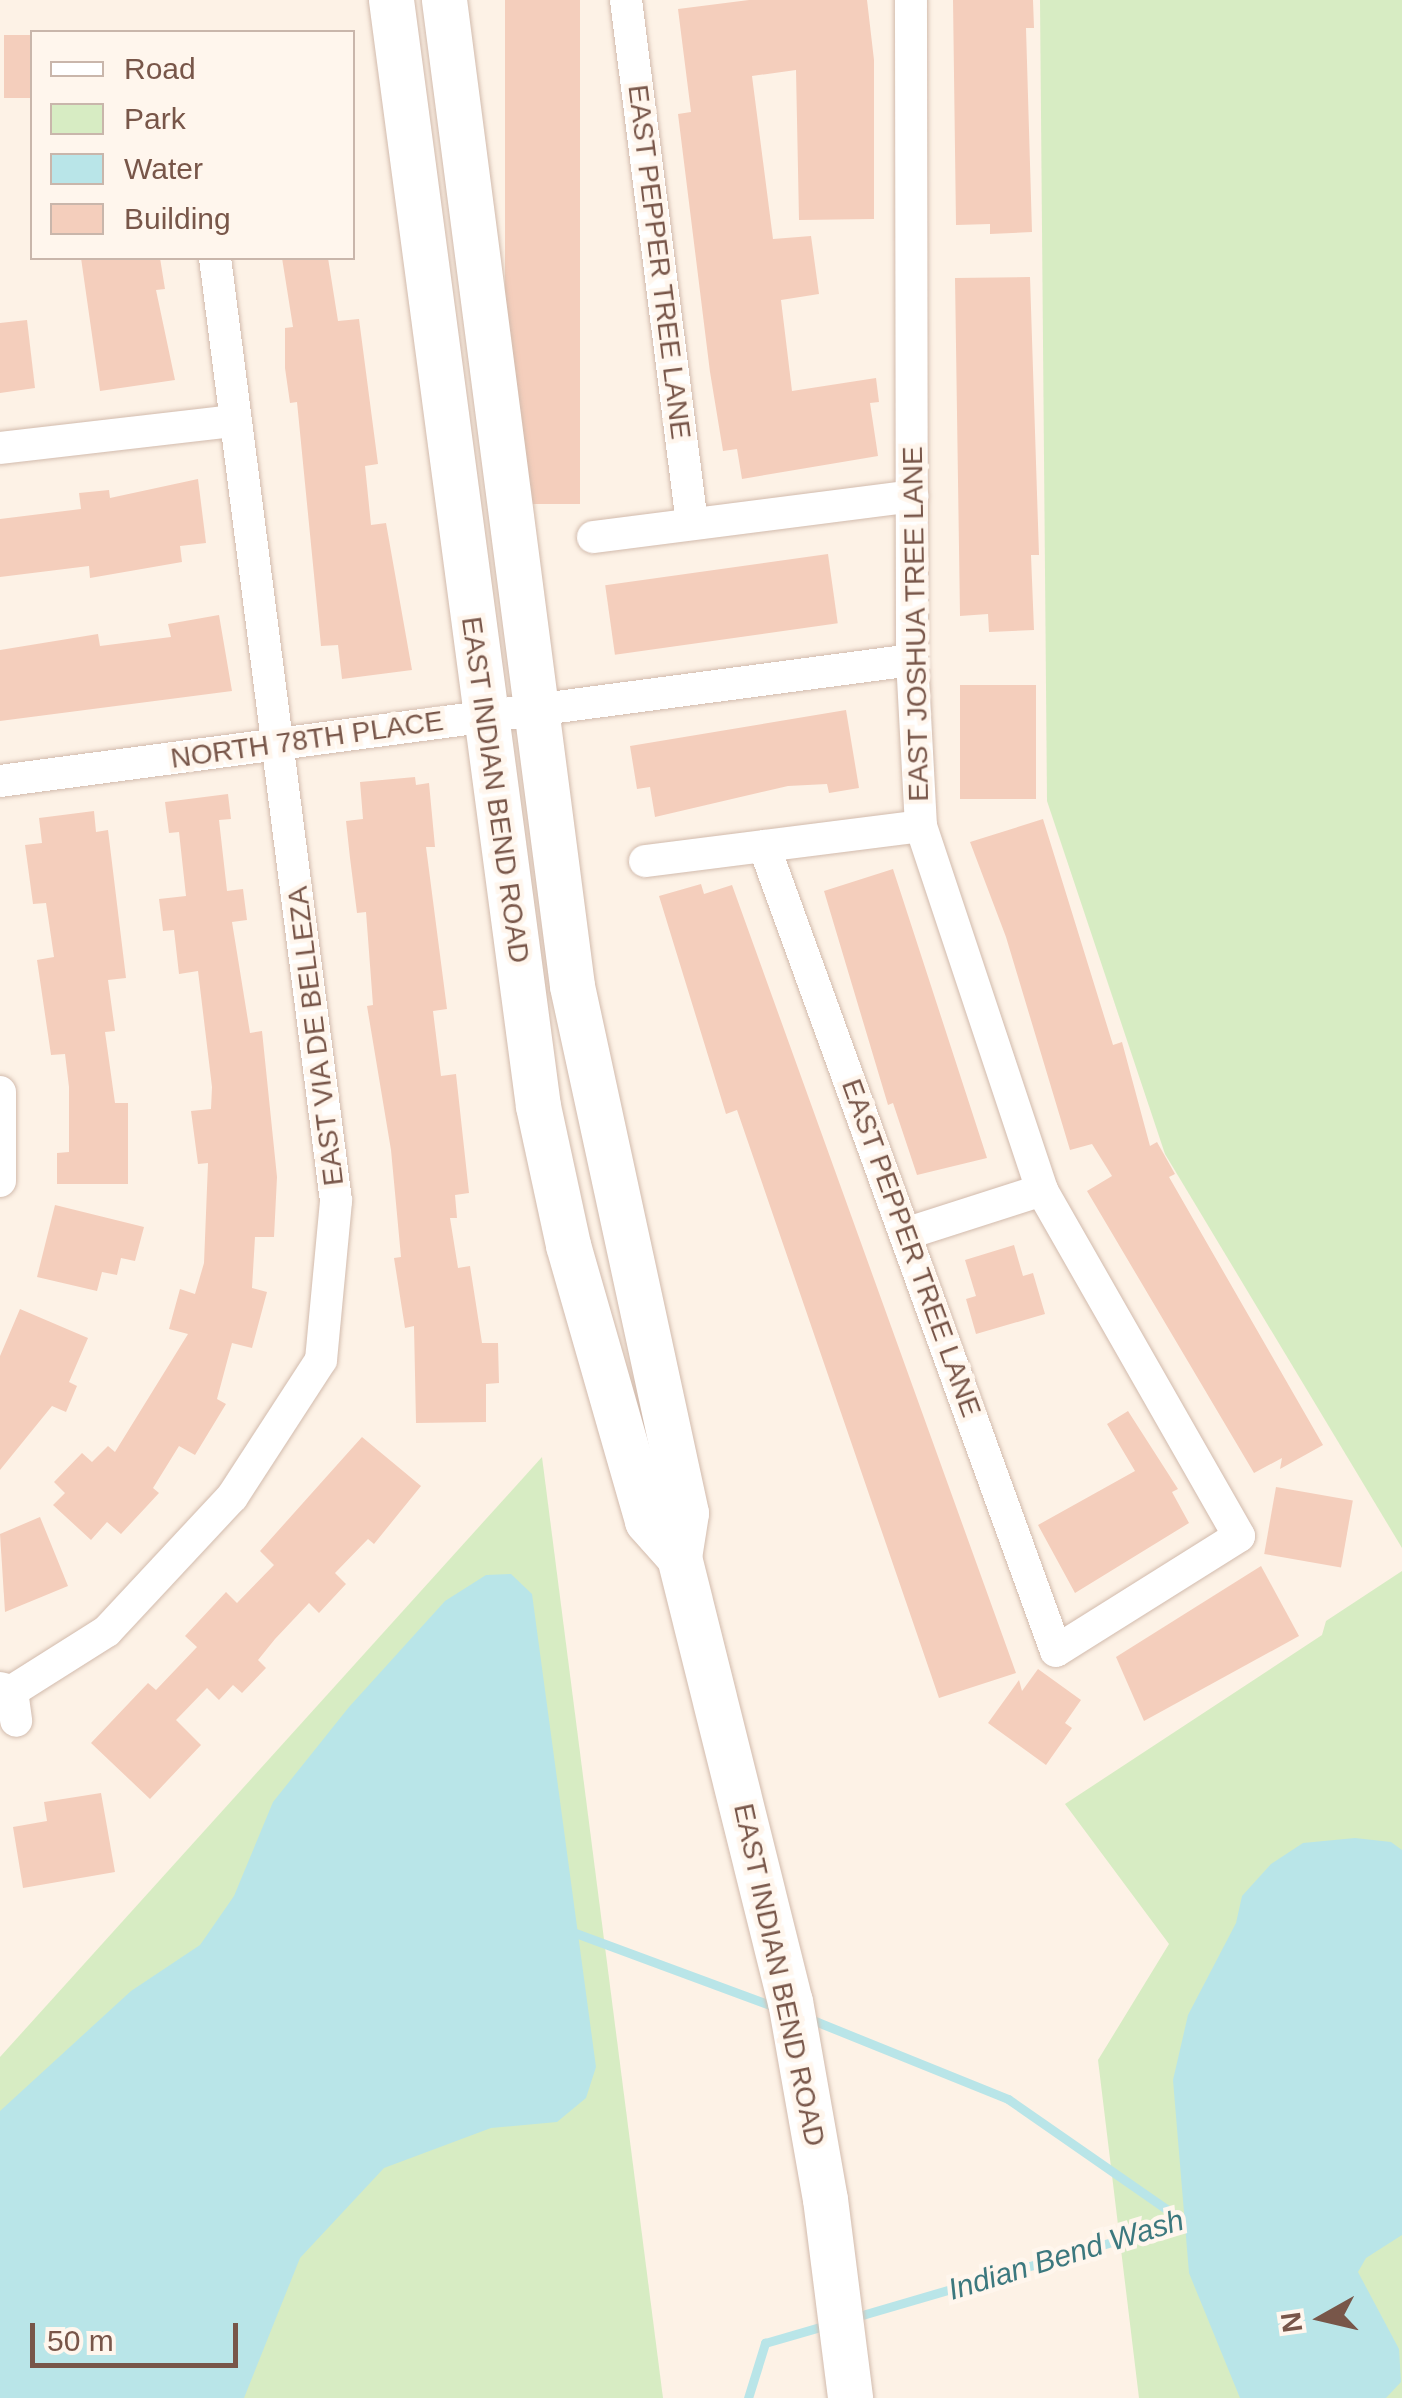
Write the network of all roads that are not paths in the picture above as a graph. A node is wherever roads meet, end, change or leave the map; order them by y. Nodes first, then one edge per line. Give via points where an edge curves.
1 (391, 0) edge
2 (444, 0) edge
3 (626, 0) edge
4 (911, 0) edge
5 (215, 260) edge
6 (235, 421) junction
7 (0, 448) edge
8 (912, 496) junction
9 (692, 524) junction
10 (593, 537) dead end
11 (912, 660) junction
12 (535, 709) junction
13 (485, 716) junction
14 (280, 744) junction
15 (0, 781) edge
16 (921, 826) junction
17 (764, 846) junction
18 (645, 861) dead end
19 (0, 1092) edge
20 (0, 1181) edge
21 (1042, 1190) junction
22 (905, 1234) junction
23 (679, 1557) junction
24 (1056, 1651) joint
25 (9, 1700) edge
26 (850, 2398) edge

1 - 13 main road, EAST INDIAN BEND ROAD
2 - 12 main road, EAST INDIAN BEND ROAD
3 - 9 street, EAST PEPPER TREE LANE
4 - 8 street, EAST JOSHUA TREE LANE
5 - 6 street, EAST VIA DE BELLEZA
6 - 7 street
6 - 14 street, EAST VIA DE BELLEZA
8 - 9 street
8 - 11 street, EAST JOSHUA TREE LANE
9 - 10 street
11 - 12 street, NORTH 78TH PLACE
11 - 16 street, EAST JOSHUA TREE LANE
12 - 13 street, NORTH 78TH PLACE
12 - 23 main road, EAST INDIAN BEND ROAD via 572,986 686,1512
13 - 14 street, NORTH 78TH PLACE
13 - 23 main road, EAST INDIAN BEND ROAD via 538,1106 568,1245 647,1521
14 - 15 street, NORTH 78TH PLACE
14 - 25 street, EAST VIA DE BELLEZA via 336,1201 322,1360 232,1498 107,1631
16 - 17 street
16 - 21 street, EAST JOSHUA TREE LANE
17 - 18 street
17 - 22 street, EAST PEPPER TREE LANE
19 - 20 street
21 - 22 street
21 - 24 street, EAST JOSHUA TREE LANE via 1238,1536
22 - 24 street, EAST PEPPER TREE LANE
23 - 26 main road, EAST INDIAN BEND ROAD via 781,1959 826,2199

